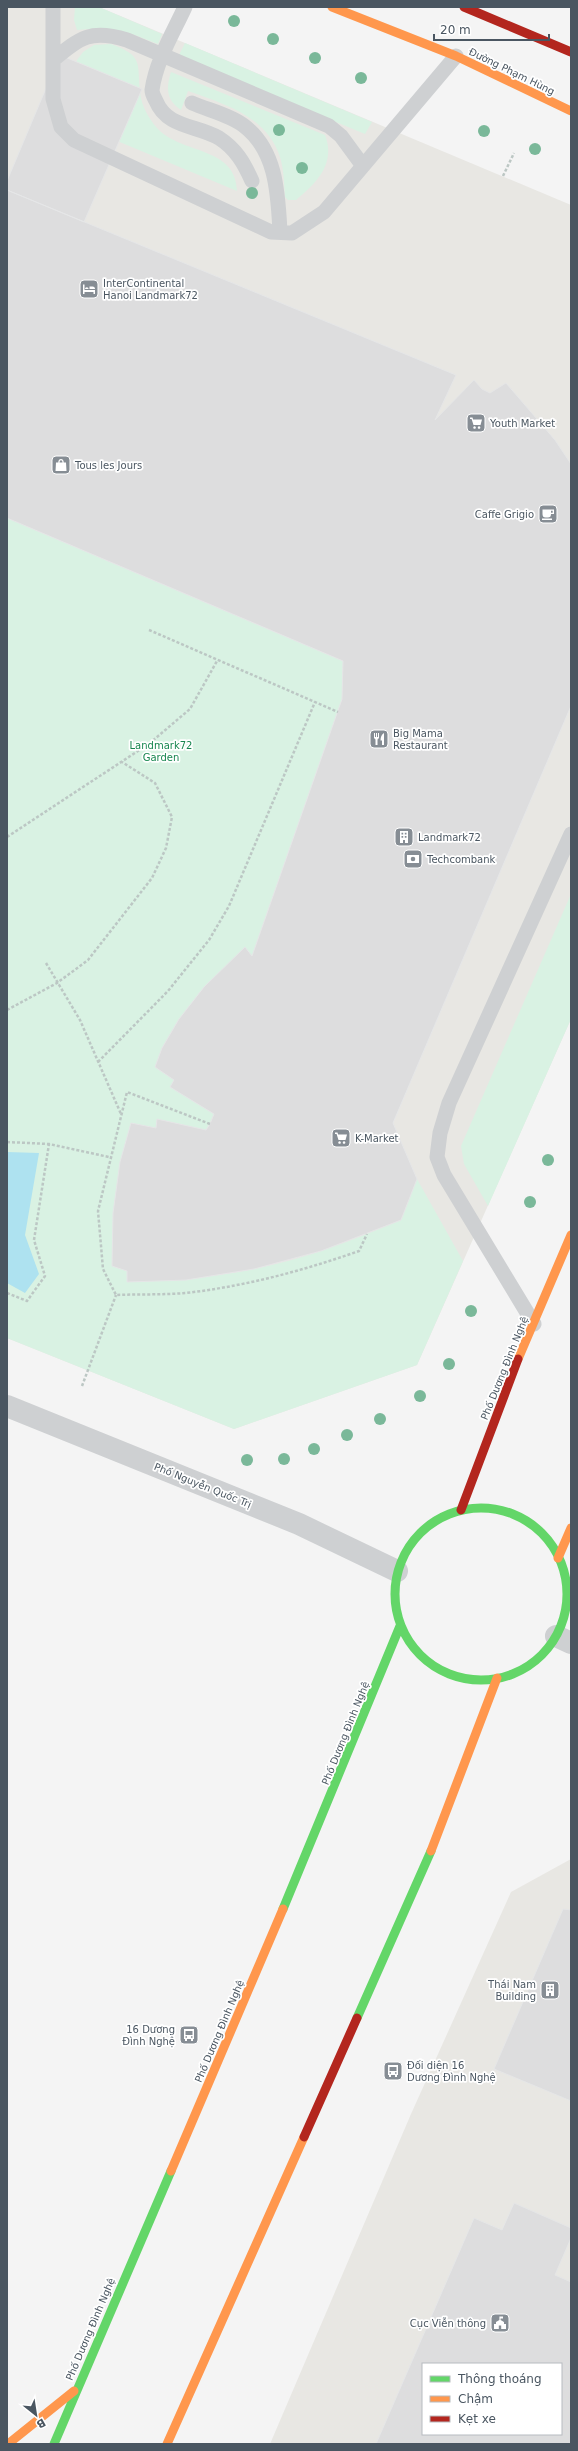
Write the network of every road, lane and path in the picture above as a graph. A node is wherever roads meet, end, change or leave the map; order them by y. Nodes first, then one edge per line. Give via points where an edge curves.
1 (53, 7) edge
2 (185, 7) edge
3 (332, 7) edge
4 (464, 7) edge
5 (571, 52) edge
6 (163, 56) junction
7 (456, 56) junction
8 (53, 60) junction
9 (192, 103) dead end
10 (571, 111) edge
11 (514, 152) dead end
12 (363, 166) junction
13 (503, 176) dead end
14 (252, 181) dead end
15 (280, 232) junction
16 (149, 630) dead end
17 (217, 662) junction
18 (315, 702) junction
19 (338, 712) dead end
20 (122, 762) junction
21 (571, 834) edge
22 (7, 837) edge
23 (46, 963) dead end
24 (57, 983) junction
25 (7, 1010) edge
26 (98, 1062) junction
27 (121, 1114) junction
28 (210, 1124) dead end
29 (7, 1142) edge
30 (49, 1144) junction
31 (109, 1158) junction
32 (367, 1234) dead end
33 (571, 1235) edge
34 (7, 1293) edge
35 (116, 1295) junction
36 (534, 1324) junction
37 (82, 1386) dead end
38 (7, 1406) edge
39 (461, 1510) junction
40 (571, 1528) edge
41 (558, 1558) junction
42 (397, 1571) junction
43 (400, 1626) junction
44 (563, 1639) edge
45 (497, 1678) junction
46 (77, 2389) junction
47 (8, 2444) edge
48 (54, 2444) edge
49 (167, 2444) edge

1 - 8 lane
2 - 6 lane
3 - 7 main road, Đường Phạm Hùng
4 - 5 main road
6 - 8 lane via 106,34 90,35 71,44
6 - 12 lane via 329,126 341,136
6 - 14 lane via 155,74 152,92 159,109 172,121 218,138 233,148 243,161
7 - 10 main road, Đường Phạm Hùng
7 - 12 lane
8 - 15 lane via 53,99 61,127 74,140 271,232
9 - 15 lane via 243,124 257,139 274,174
11 - 13 path
12 - 15 lane via 324,212 292,233
16 - 17 path
17 - 18 path
17 - 20 path via 190,710
18 - 19 path
18 - 26 path via 230,906 209,940 168,991
20 - 22 path
20 - 24 path via 155,783 172,817 166,848 152,878 88,960
21 - 36 lane via 450,1103 440,1133 437,1157 444,1175
23 - 24 path
24 - 25 path
24 - 26 path via 80,1020
26 - 27 path
27 - 28 path via 127,1092
27 - 31 path
29 - 30 path
30 - 31 path
30 - 34 path via 34,1240 45,1276 27,1301
31 - 35 path via 98,1211 103,1269
32 - 35 path via 359,1251 311,1268 245,1284 184,1293
33 - 36 main road, Phố Dương Đình Nghệ
35 - 37 path
36 - 39 main road, Phố Dương Đình Nghệ
38 - 42 street, Phố Nguyễn Quốc Trị via 298,1524
39 - 41 main road via 480,1507 508,1511 533,1524 553,1545
39 - 42 main road via 427,1525 408,1545
40 - 41 main road
41 - 44 main road via 565,1572 567,1602 560,1630
42 - 43 main road via 394,1598
43 - 45 main road via 414,1650 435,1668 461,1679
43 - 46 main road, Phố Dương Đình Nghệ via 322,1819
44 - 45 main road via 519,1672
45 - 49 main road via 426,1866
46 - 47 main road
46 - 48 main road, Phố Dương Đình Nghệ

